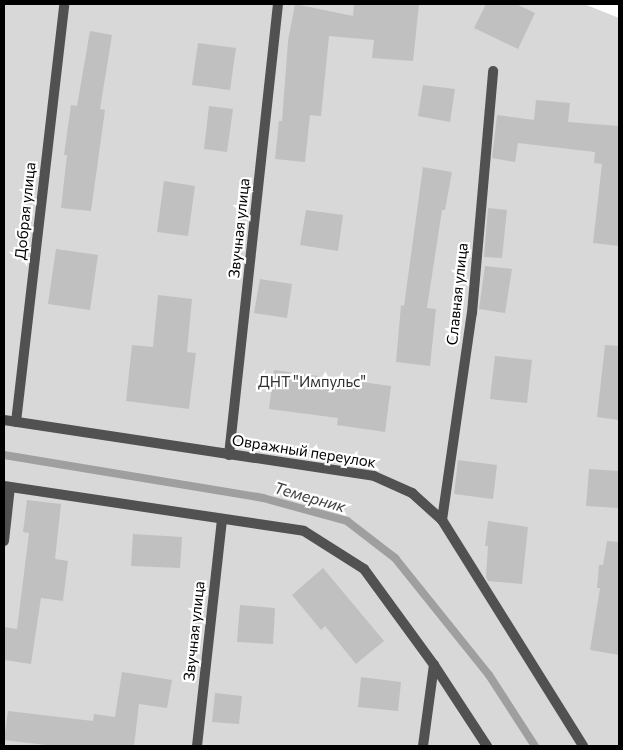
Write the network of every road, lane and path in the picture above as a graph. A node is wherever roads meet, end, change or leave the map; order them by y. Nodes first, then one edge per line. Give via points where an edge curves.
1 (64, 4) edge
2 (278, 4) edge
3 (493, 71) dead end
4 (4, 420) edge
5 (16, 422) junction
6 (229, 454) junction
7 (7, 486) edge
8 (222, 519) junction
9 (442, 520) junction
10 (4, 541) edge
11 (434, 666) junction
12 (197, 746) edge
13 (422, 746) edge
14 (487, 746) edge
15 (583, 746) edge

1 - 5 lane, Добрая улица
2 - 6 lane, Звучная улица
3 - 9 lane, Славная улица via 472,313
4 - 5 lane, Овражный переулок
5 - 6 lane, Овражный переулок
6 - 9 lane, Овражный переулок via 374,476 412,493
7 - 8 lane
7 - 10 lane
8 - 11 lane via 304,531 364,569
8 - 12 lane, Звучная улица
9 - 15 lane, Овражный переулок
11 - 13 lane
11 - 14 lane

